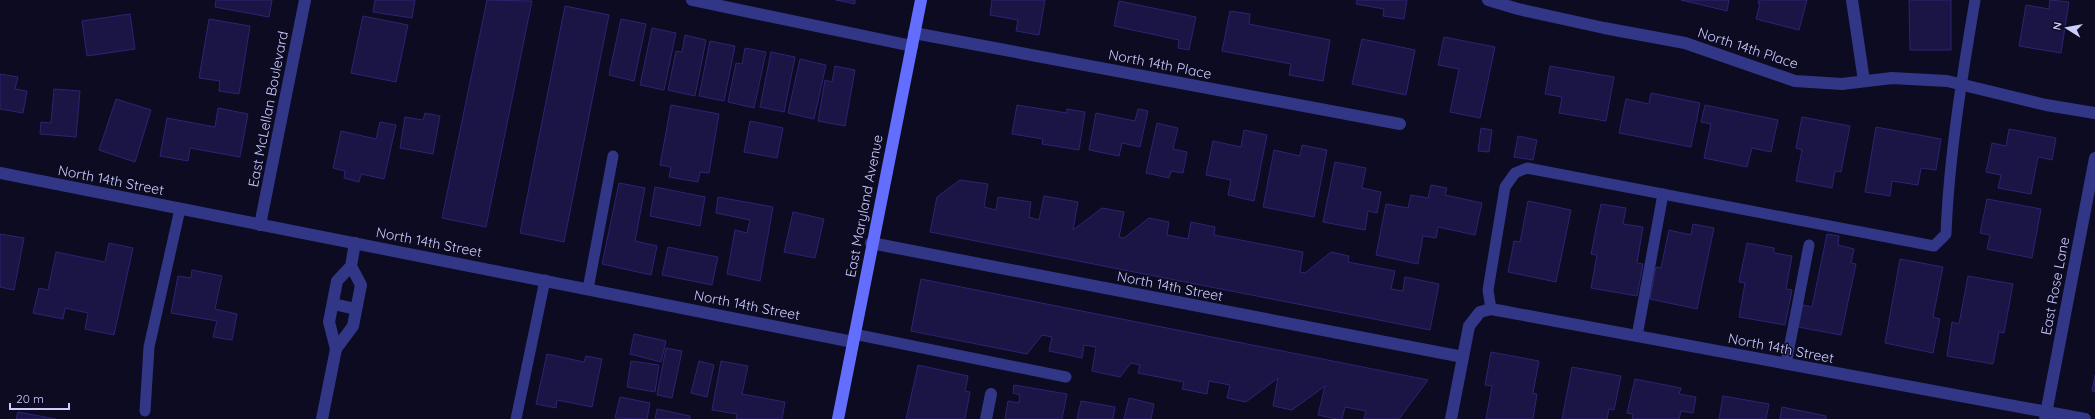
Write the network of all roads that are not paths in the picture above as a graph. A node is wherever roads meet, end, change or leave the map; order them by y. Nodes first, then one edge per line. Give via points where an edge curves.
1 (305, 0) edge
2 (692, 0) edge
3 (921, 0) edge
4 (1488, 0) edge
5 (1852, 0) edge
6 (1975, 0) edge
7 (914, 33) junction
8 (912, 46) junction
9 (1864, 81) junction
10 (1962, 84) junction
11 (2095, 113) edge
12 (1400, 124) dead end
13 (613, 156) dead end
14 (2095, 158) edge
15 (0, 173) edge
16 (1663, 194) junction
17 (180, 209) junction
18 (260, 224) junction
19 (355, 243) junction
20 (872, 243) junction
21 (1809, 246) dead end
22 (351, 266) junction
23 (544, 280) junction
24 (588, 289) junction
25 (332, 304) junction
26 (356, 309) junction
27 (1491, 309) junction
28 (1637, 336) junction
29 (854, 338) junction
30 (336, 349) junction
31 (1463, 357) junction
32 (1786, 364) junction
33 (1066, 377) dead end
34 (991, 394) dead end
35 (145, 411) dead end
36 (2045, 415) edge
37 (322, 419) edge
38 (516, 419) edge
39 (838, 419) edge
40 (986, 419) edge
41 (1451, 419) edge
42 (2085, 419) edge

1 - 18 street, East McLellan Boulevard
2 - 8 street
3 - 7 street, East Maryland Avenue
4 - 9 street, North 14th Place via 1604,28 1685,43 1795,81 1842,84
5 - 9 street
6 - 10 lane
7 - 8 street, East Maryland Avenue
7 - 12 street, North 14th Place
8 - 20 street, East Maryland Avenue
9 - 10 street, North 14th Place via 1892,78
10 - 11 street, North 14th Place
10 - 16 lane via 1946,234 1934,246
13 - 24 lane
14 - 36 street, East Rose Lane
15 - 17 street, North 14th Street
16 - 27 lane via 1526,168 1514,173 1505,187 1488,290
16 - 28 lane
17 - 18 street, North 14th Street
17 - 35 lane via 149,347
18 - 19 street, North 14th Street
19 - 22 street
19 - 23 street, North 14th Street
20 - 29 street, East Maryland Avenue
20 - 31 street, North 14th Street
21 - 32 lane
22 - 25 street via 337,281
22 - 26 street via 361,285
23 - 24 street, North 14th Street
23 - 38 lane
24 - 29 street, North 14th Street
25 - 26 street
25 - 30 street via 329,322
26 - 30 street via 353,326
27 - 28 street, North 14th Street
27 - 31 street via 1480,312 1473,318
28 - 32 street, North 14th Street
29 - 33 lane
29 - 39 street, East Maryland Avenue
30 - 37 street
31 - 41 street
32 - 36 street, North 14th Street
34 - 40 street
36 - 42 street, North 14th Street

